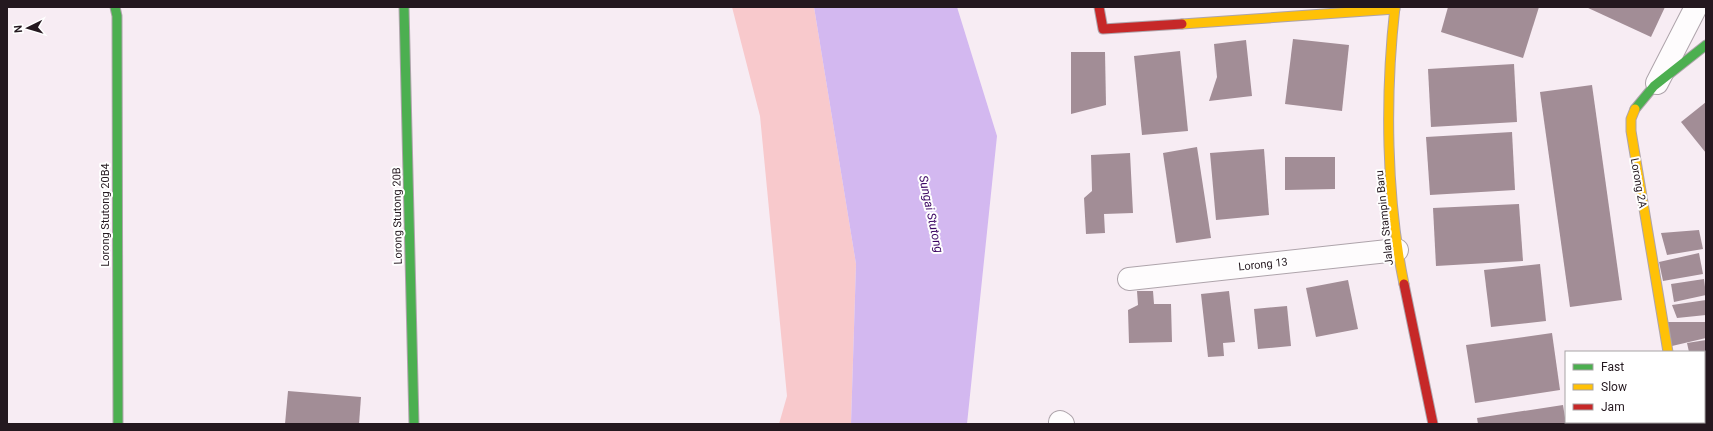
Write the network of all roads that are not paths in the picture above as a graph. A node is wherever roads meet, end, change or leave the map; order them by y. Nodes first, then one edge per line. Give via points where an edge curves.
1 (115, 7) edge
2 (404, 7) edge
3 (1100, 7) edge
4 (1696, 7) edge
5 (1395, 8) edge
6 (1706, 46) edge
7 (1657, 83) junction
8 (1397, 250) junction
9 (1129, 278) dead end
10 (1668, 351) edge
11 (118, 424) edge
12 (414, 424) edge
13 (1433, 424) edge

1 - 11 street, Lorong Stutong 20B4
2 - 12 street, Lorong Stutong 20B
3 - 5 street via 1103,29
4 - 7 street
5 - 8 street, Jalan Stampin Baru via 1390,51 1390,161
6 - 7 street, Lorong 2A
7 - 10 street, Lorong 2A via 1638,103 1631,117 1631,131
8 - 9 street, Lorong 13
8 - 13 street, Jalan Stampin Baru

